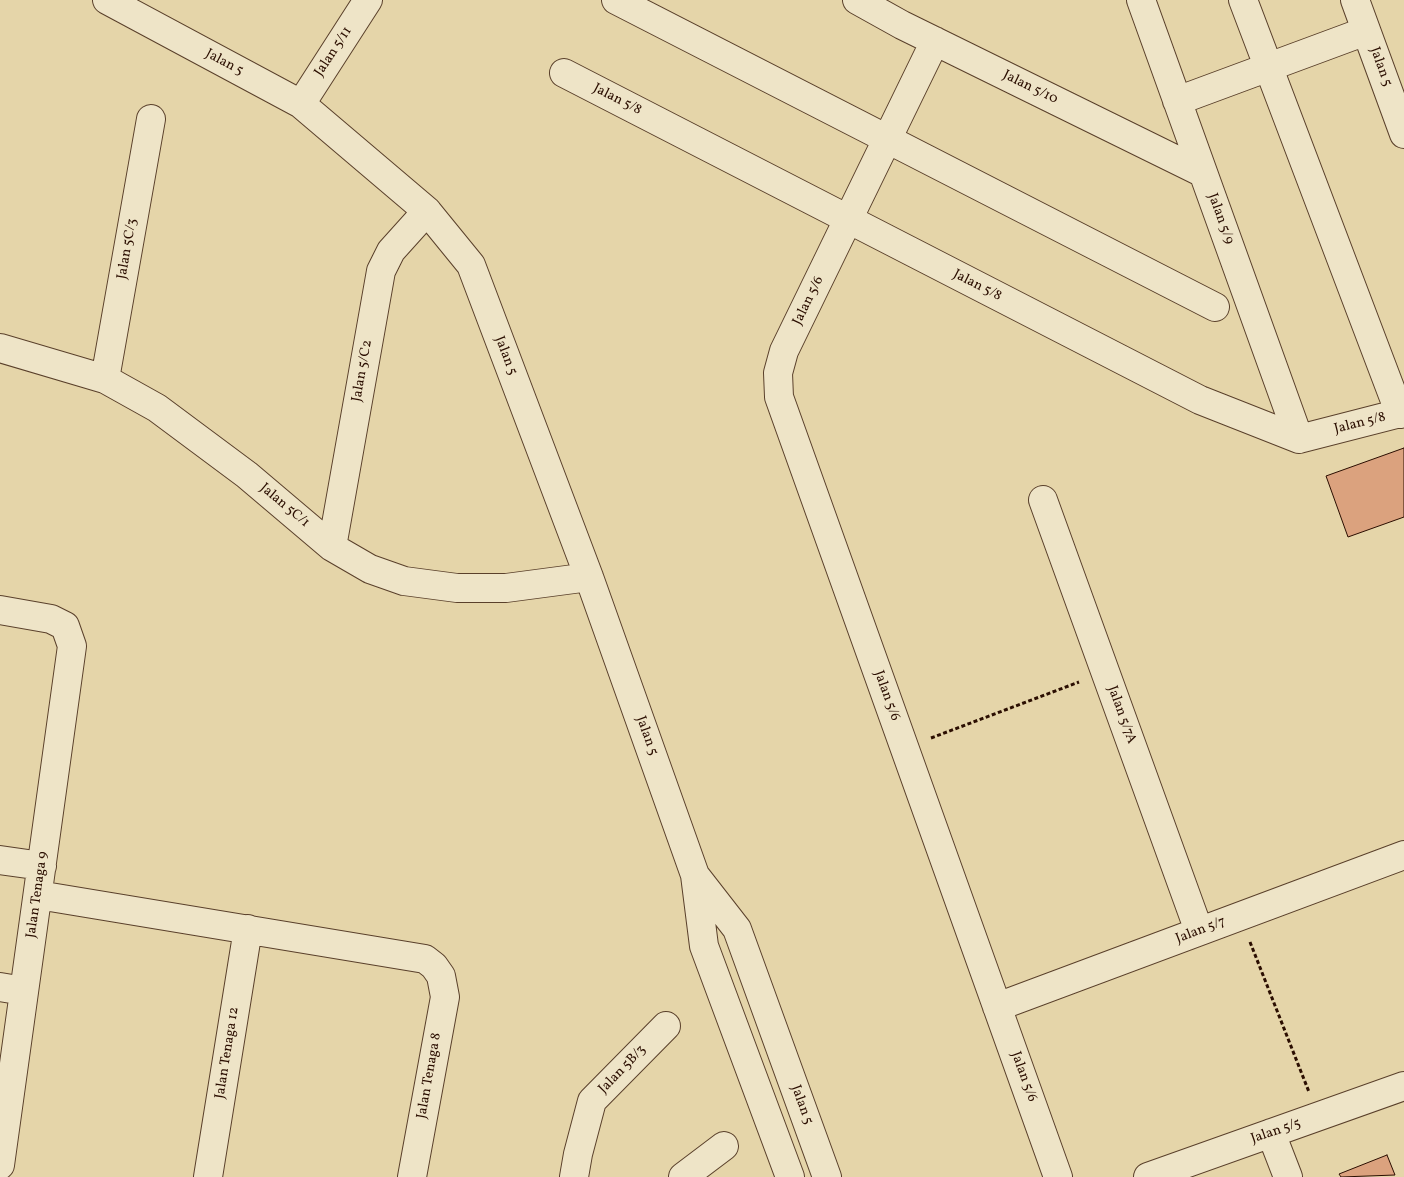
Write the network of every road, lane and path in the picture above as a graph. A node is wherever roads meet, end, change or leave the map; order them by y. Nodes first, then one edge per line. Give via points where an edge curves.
1 (107, 0) edge
2 (368, 0) edge
3 (616, 0) edge
4 (858, 0) edge
5 (1141, 0) edge
6 (1243, 0) edge
7 (1355, 0) edge
8 (1366, 30) junction
9 (935, 41) junction
10 (1268, 67) junction
11 (564, 73) dead end
12 (1398, 100) edge
13 (1177, 101) junction
14 (301, 104) junction
15 (151, 119) dead end
16 (1404, 134) edge
17 (888, 139) junction
18 (1203, 173) junction
19 (427, 211) junction
20 (849, 219) junction
21 (1215, 307) dead end
22 (0, 348) edge
23 (105, 379) junction
24 (1402, 413) edge
25 (1299, 439) junction
26 (1043, 500) dead end
27 (332, 547) junction
28 (589, 577) junction
29 (0, 610) edge
30 (1106, 672) junction
31 (905, 748) junction
32 (1404, 855) edge
33 (0, 860) edge
34 (42, 866) junction
35 (695, 875) junction
36 (38, 895) junction
37 (1240, 916) junction
38 (248, 929) junction
39 (1199, 931) junction
40 (12, 989) edge
41 (998, 1006) junction
42 (666, 1026) dead end
43 (1404, 1086) edge
44 (4, 1110) edge
45 (1319, 1116) junction
46 (1272, 1133) junction
47 (724, 1146) dead end
48 (0, 1165) edge
49 (208, 1177) edge
50 (412, 1177) edge
51 (574, 1177) edge
52 (683, 1177) edge
53 (790, 1177) edge
54 (827, 1177) edge
55 (1058, 1177) edge
56 (1148, 1177) edge
57 (1288, 1177) edge

1 - 14 street, Jalan 5
2 - 14 street, Jalan 5/11
3 - 17 street
4 - 9 street, Jalan 5/10
5 - 13 street, Jalan 5/9
6 - 10 street
7 - 8 street, Jalan 5
8 - 10 street
8 - 12 street, Jalan 5
9 - 17 street, Jalan 5/6
9 - 18 street, Jalan 5/10
10 - 13 street
10 - 24 street
11 - 20 street, Jalan 5/8
12 - 16 street, Jalan 5
13 - 18 street, Jalan 5/9
14 - 19 street, Jalan 5
15 - 23 street, Jalan 5C/3
17 - 20 street, Jalan 5/6
17 - 21 street
18 - 25 street, Jalan 5/9
19 - 27 street, Jalan 5/C2 via 390,251 381,271
19 - 28 street, Jalan 5 via 471,265
20 - 25 street, Jalan 5/8 via 1200,400
20 - 31 street, Jalan 5/6 via 784,351 778,373 779,397
22 - 23 street, Jalan 5C/1
23 - 27 street, Jalan 5C/1 via 157,408 247,475
24 - 25 street, Jalan 5/8
26 - 30 street, Jalan 5/7A
27 - 28 street, Jalan 5C/1 via 370,569 404,581 458,588 506,588
28 - 35 street, Jalan 5
29 - 34 street, Jalan Tenaga 9 via 51,619 65,626 72,646
30 - 31 path
30 - 39 street, Jalan 5/7A
31 - 41 street, Jalan 5/6
32 - 37 street, Jalan 5/7
33 - 34 street
34 - 36 street, Jalan Tenaga 9
35 - 53 street, Jalan 5 via 704,946
35 - 54 street, Jalan 5 via 737,929
36 - 38 street
36 - 40 street, Jalan Tenaga 9
37 - 39 street, Jalan 5/7
37 - 45 path
38 - 49 street, Jalan Tenaga 12
38 - 50 street, Jalan Tenaga 8 via 425,959 441,976 445,997
39 - 41 street, Jalan 5/7
40 - 44 street, Jalan Tenaga 9
41 - 55 street, Jalan 5/6
42 - 51 street, Jalan 5B/3 via 592,1101
43 - 45 street, Jalan 5/5
44 - 48 street, Jalan Tenaga 9
45 - 46 street, Jalan 5/5
46 - 56 street, Jalan 5/5
46 - 57 street
47 - 52 street

